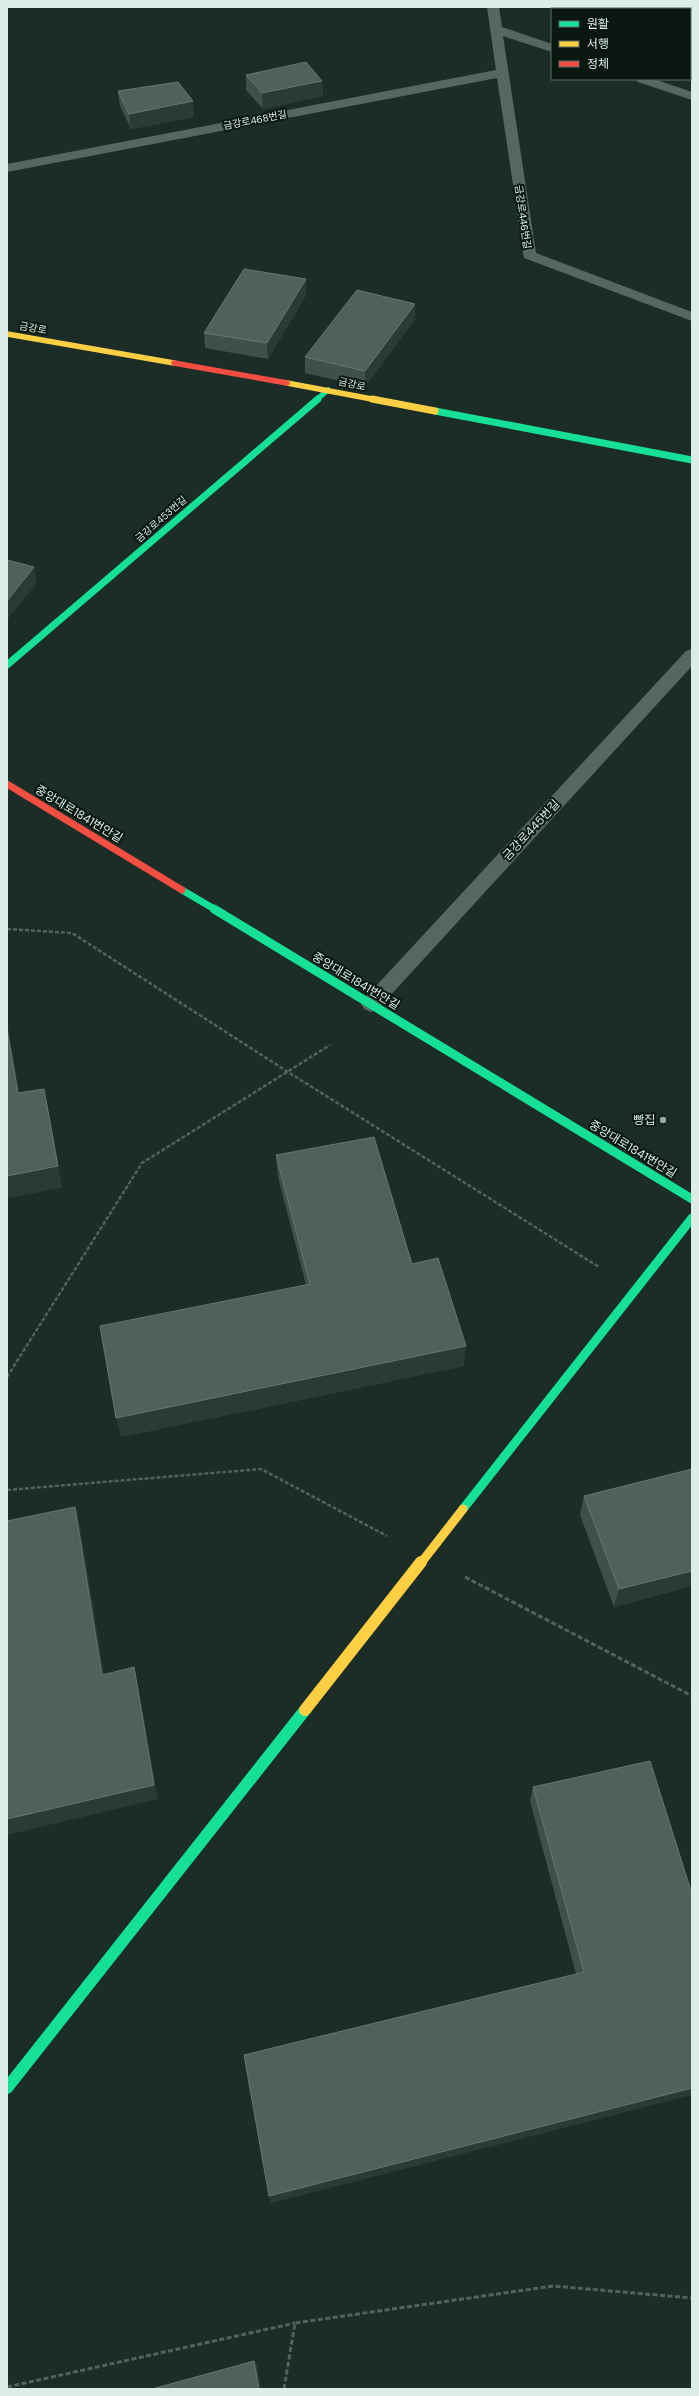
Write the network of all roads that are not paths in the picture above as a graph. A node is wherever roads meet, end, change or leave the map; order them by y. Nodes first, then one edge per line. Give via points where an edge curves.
1 (493, 7) edge
2 (496, 29) junction
3 (551, 48) edge
4 (502, 73) junction
5 (645, 80) edge
6 (692, 96) edge
7 (7, 168) edge
8 (692, 317) edge
9 (7, 334) edge
10 (328, 390) junction
11 (692, 460) edge
12 (692, 655) edge
13 (7, 665) edge
14 (7, 784) edge
15 (370, 1004) junction
16 (692, 1199) edge
17 (692, 1218) edge
18 (7, 2088) edge

1 - 2 street, 금강로446번길
2 - 3 street
2 - 4 street, 금강로446번길
4 - 7 street, 금강로468번길
4 - 8 street, 금강로446번길 via 529,254
5 - 6 street
9 - 10 street, 금강로
10 - 11 street, 금강로
10 - 13 street, 금강로453번길
12 - 15 street, 금강로445번길
14 - 15 street, 중앙대로1841번안길
15 - 16 street, 중앙대로1841번안길
17 - 18 street

